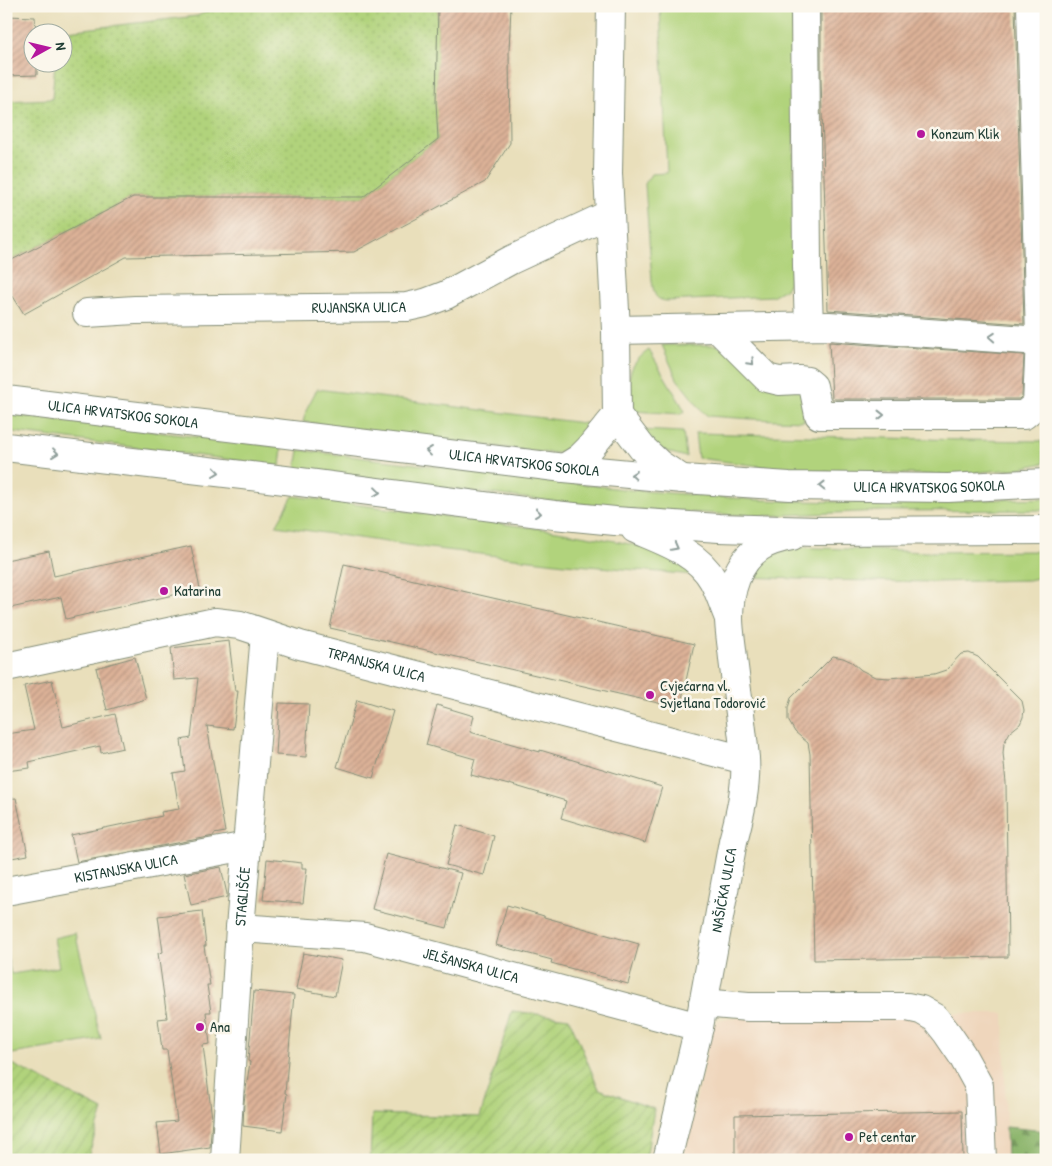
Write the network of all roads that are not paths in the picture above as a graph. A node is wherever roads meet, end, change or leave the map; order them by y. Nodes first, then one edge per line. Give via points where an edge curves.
1 (612, 6) edge
2 (805, 6) edge
3 (1031, 6) edge
4 (610, 214) junction
5 (87, 314) dead end
6 (809, 326) junction
7 (717, 328) junction
8 (616, 330) junction
9 (1040, 339) junction
10 (6, 400) edge
11 (617, 416) junction
12 (6, 447) edge
13 (564, 468) junction
14 (682, 480) junction
15 (1046, 482) edge
16 (615, 520) junction
17 (1046, 530) edge
18 (817, 531) junction
19 (729, 618) junction
20 (265, 634) junction
21 (6, 667) edge
22 (745, 760) junction
23 (247, 846) junction
24 (6, 891) edge
25 (240, 928) junction
26 (701, 1015) junction
27 (225, 1160) edge
28 (667, 1160) edge
29 (982, 1160) edge

1 - 4 street
2 - 6 street
3 - 9 street
4 - 5 street, RUJANSKA ULICA via 511,260 446,295 406,308 136,310
4 - 8 street
6 - 7 street
9 -> 6 street
7 - 8 street
7 -> 9 street via 767,378 807,381 813,386 819,416 1024,415 1037,404
8 - 11 street
13 -> 10 street, ULICA HRVATSKOG SOKOLA
11 - 13 street via 580,458
11 - 14 street via 642,448
12 -> 16 street
14 -> 13 street, ULICA HRVATSKOG SOKOLA
15 -> 14 street, ULICA HRVATSKOG SOKOLA via 948,488 789,486
16 - 18 street
16 -> 19 street, NAŠIČKA ULICA via 687,553 712,579
17 - 18 street
18 - 19 street, NAŠIČKA ULICA via 770,541 750,555 734,580
19 - 22 street, NAŠIČKA ULICA
20 - 21 street, TRPANJSKA ULICA via 240,625 215,622
20 - 22 street, TRPANJSKA ULICA
20 - 23 street, STAGLIŠĆE
22 - 26 street, NAŠIČKA ULICA via 739,820
23 - 24 street, KISTANJSKA ULICA
23 - 25 street, STAGLIŠĆE
25 - 26 street, JELŠANSKA ULICA via 365,937
25 - 27 street, STAGLIŠĆE
26 - 28 street, NAŠIČKA ULICA
26 - 29 street, JELŠANSKA ULICA via 748,1007 907,1007 921,1010 935,1018 947,1033 979,1086

